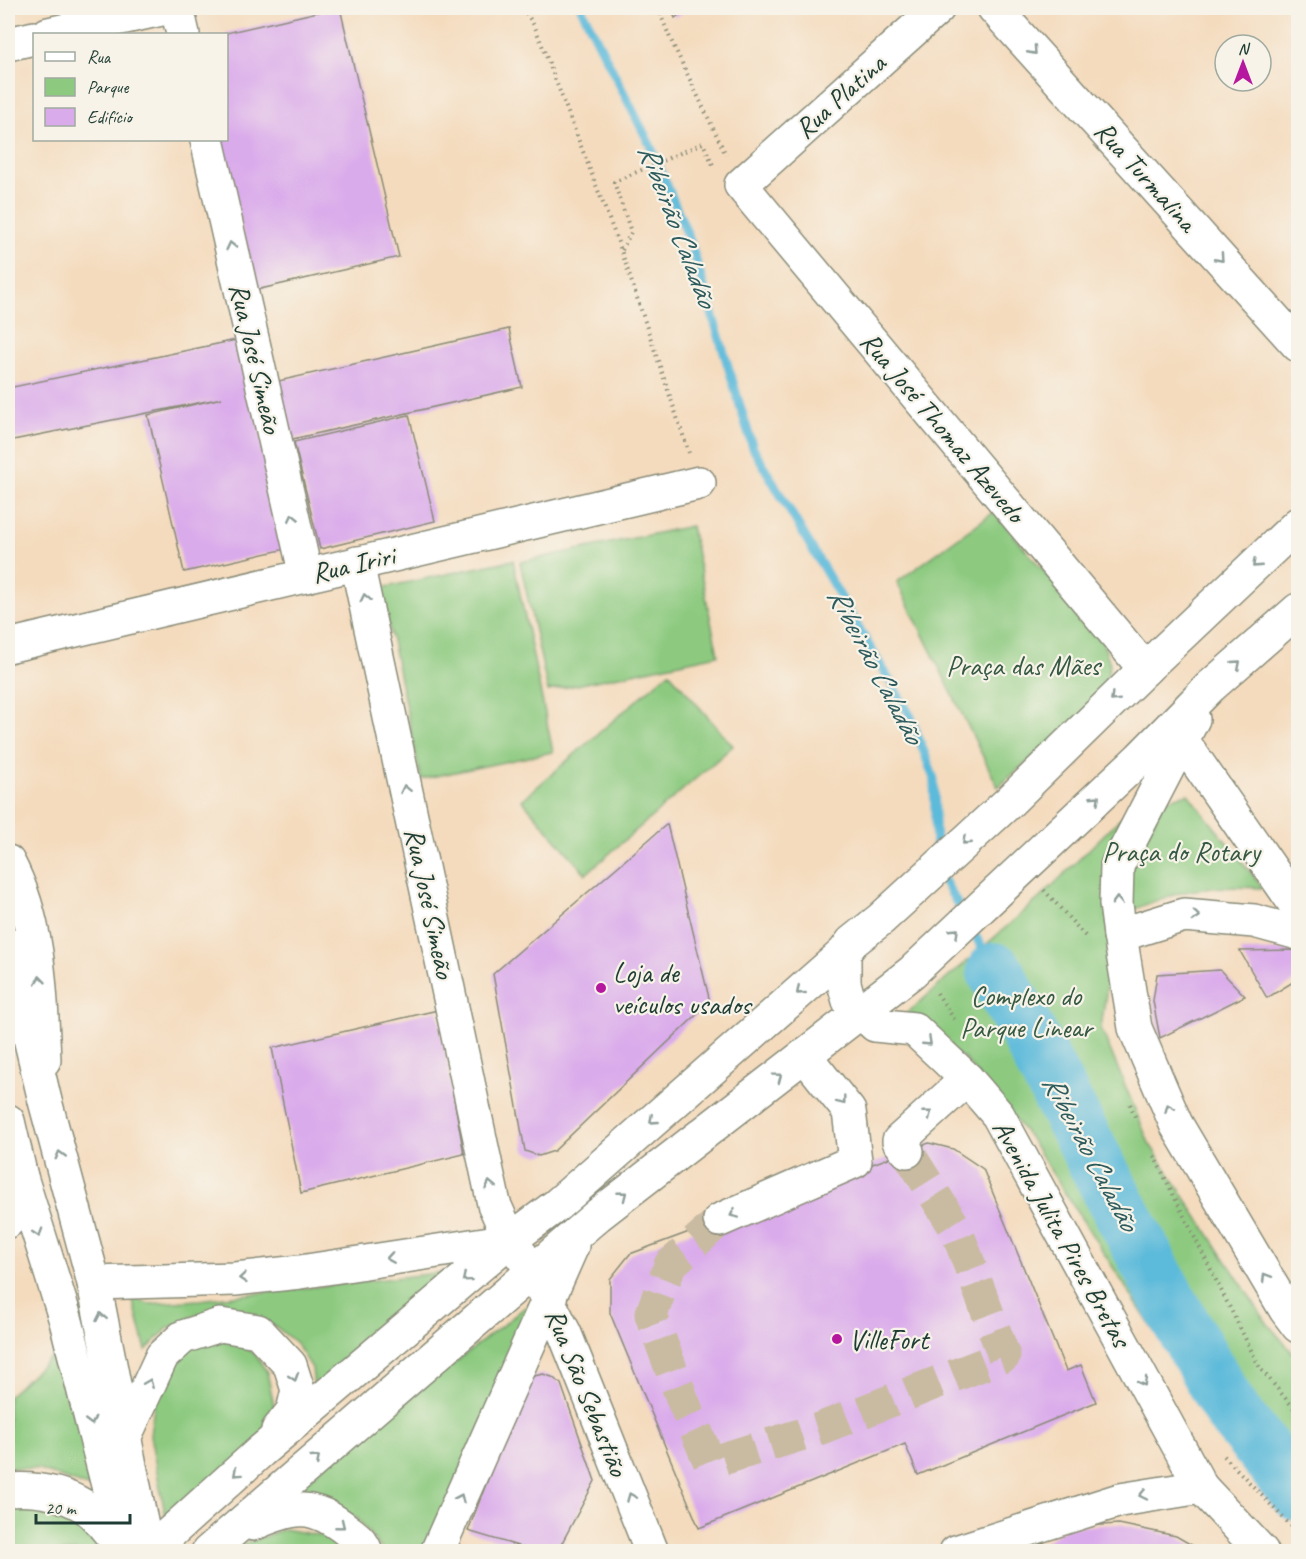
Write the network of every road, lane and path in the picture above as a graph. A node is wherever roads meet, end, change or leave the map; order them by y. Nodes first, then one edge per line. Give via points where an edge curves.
1 (166, 8) edge
2 (177, 8) edge
3 (523, 8) edge
4 (658, 8) edge
5 (938, 8) edge
6 (994, 8) edge
7 (68, 23) edge
8 (183, 33) edge
9 (33, 38) edge
10 (8, 44) edge
11 (207, 141) edge
12 (703, 143) dead end
13 (741, 184) junction
14 (621, 250) junction
15 (1299, 345) edge
16 (699, 483) joint
17 (1299, 524) edge
18 (357, 563) junction
19 (306, 576) junction
20 (1299, 610) edge
21 (8, 646) edge
22 (1144, 669) junction
23 (1210, 687) junction
24 (1181, 739) junction
25 (1140, 758) junction
26 (8, 862) edge
27 (1299, 908) edge
28 (1299, 933) edge
29 (1120, 934) junction
30 (8, 945) edge
31 (844, 953) junction
32 (868, 1019) junction
33 (805, 1056) junction
34 (967, 1079) junction
35 (45, 1101) junction
36 (8, 1121) edge
37 (855, 1161) junction
38 (21, 1177) junction
39 (720, 1220) tunnel mouth
40 (8, 1221) edge
41 (510, 1240) junction
42 (94, 1283) junction
43 (540, 1284) junction
44 (1299, 1326) edge
45 (125, 1436) junction
46 (261, 1451) junction
47 (1201, 1487) junction
48 (8, 1490) edge
49 (218, 1543) edge
50 (156, 1545) edge
51 (967, 1550) edge
52 (125, 1551) edge
53 (366, 1551) edge
54 (437, 1551) edge
55 (652, 1551) edge
56 (1262, 1551) edge

1 - 7 main road
2 - 8 main road
3 - 14 path via 535,27
4 - 13 path
5 - 13 main road, Rua Platina
6 -> 15 main road, Rua Turmalina
9 - 10 main road
19 -> 11 main road, Rua José Simeão
12 - 14 path via 614,182 631,232
13 - 22 main road, Rua José Thomaz Azevedo
14 - 16 path
16 - 18 main road, Rua Iriri
17 -> 22 main road
18 - 19 main road, Rua Iriri
41 -> 18 main road, Rua José Simeão via 494,1204
19 - 21 main road, Rua Iriri
23 -> 20 main road
22 -> 31 main road via 1010,802
23 - 24 main road
23 - 25 main road
24 - 25 main road
24 - 27 main road
29 -> 24 main road via 1117,866
32 -> 25 main road via 912,972
35 -> 26 main road via 40,976 22,888
29 -> 28 main road via 1184,915 1254,921
44 -> 29 main road via 1176,1124 1135,1028
30 - 35 main road
31 - 32 main road via 844,983 849,1001
31 -> 41 main road via 557,1205
32 - 33 main road
32 -> 34 main road, Avenida Julita Pires Bretas via 914,1029
33 -> 37 main road via 849,1111
43 -> 33 main road via 578,1233
37 -> 34 main road via 903,1146
34 -> 47 main road, Avenida Julita Pires Bretas via 998,1115
42 -> 35 main road
36 - 38 main road
37 -> 39 main road
38 - 40 main road
38 -> 52 main road via 66,1321
41 -> 42 main road via 235,1279
41 - 43 main road, Rua São Sebastião
41 -> 46 main road
45 -> 42 main road
49 -> 43 main road
54 -> 43 main road
55 -> 43 main road, Rua São Sebastião
45 -> 46 main road via 162,1356 172,1344 220,1324 258,1331 290,1365 298,1390 293,1411
45 - 50 main road
46 -> 50 main road
47 -> 51 main road via 1120,1500
47 - 56 main road, Avenida Julita Pires Bretas
48 - 52 main road via 52,1492 86,1506
49 -> 53 main road via 295,1508 327,1514 364,1544

